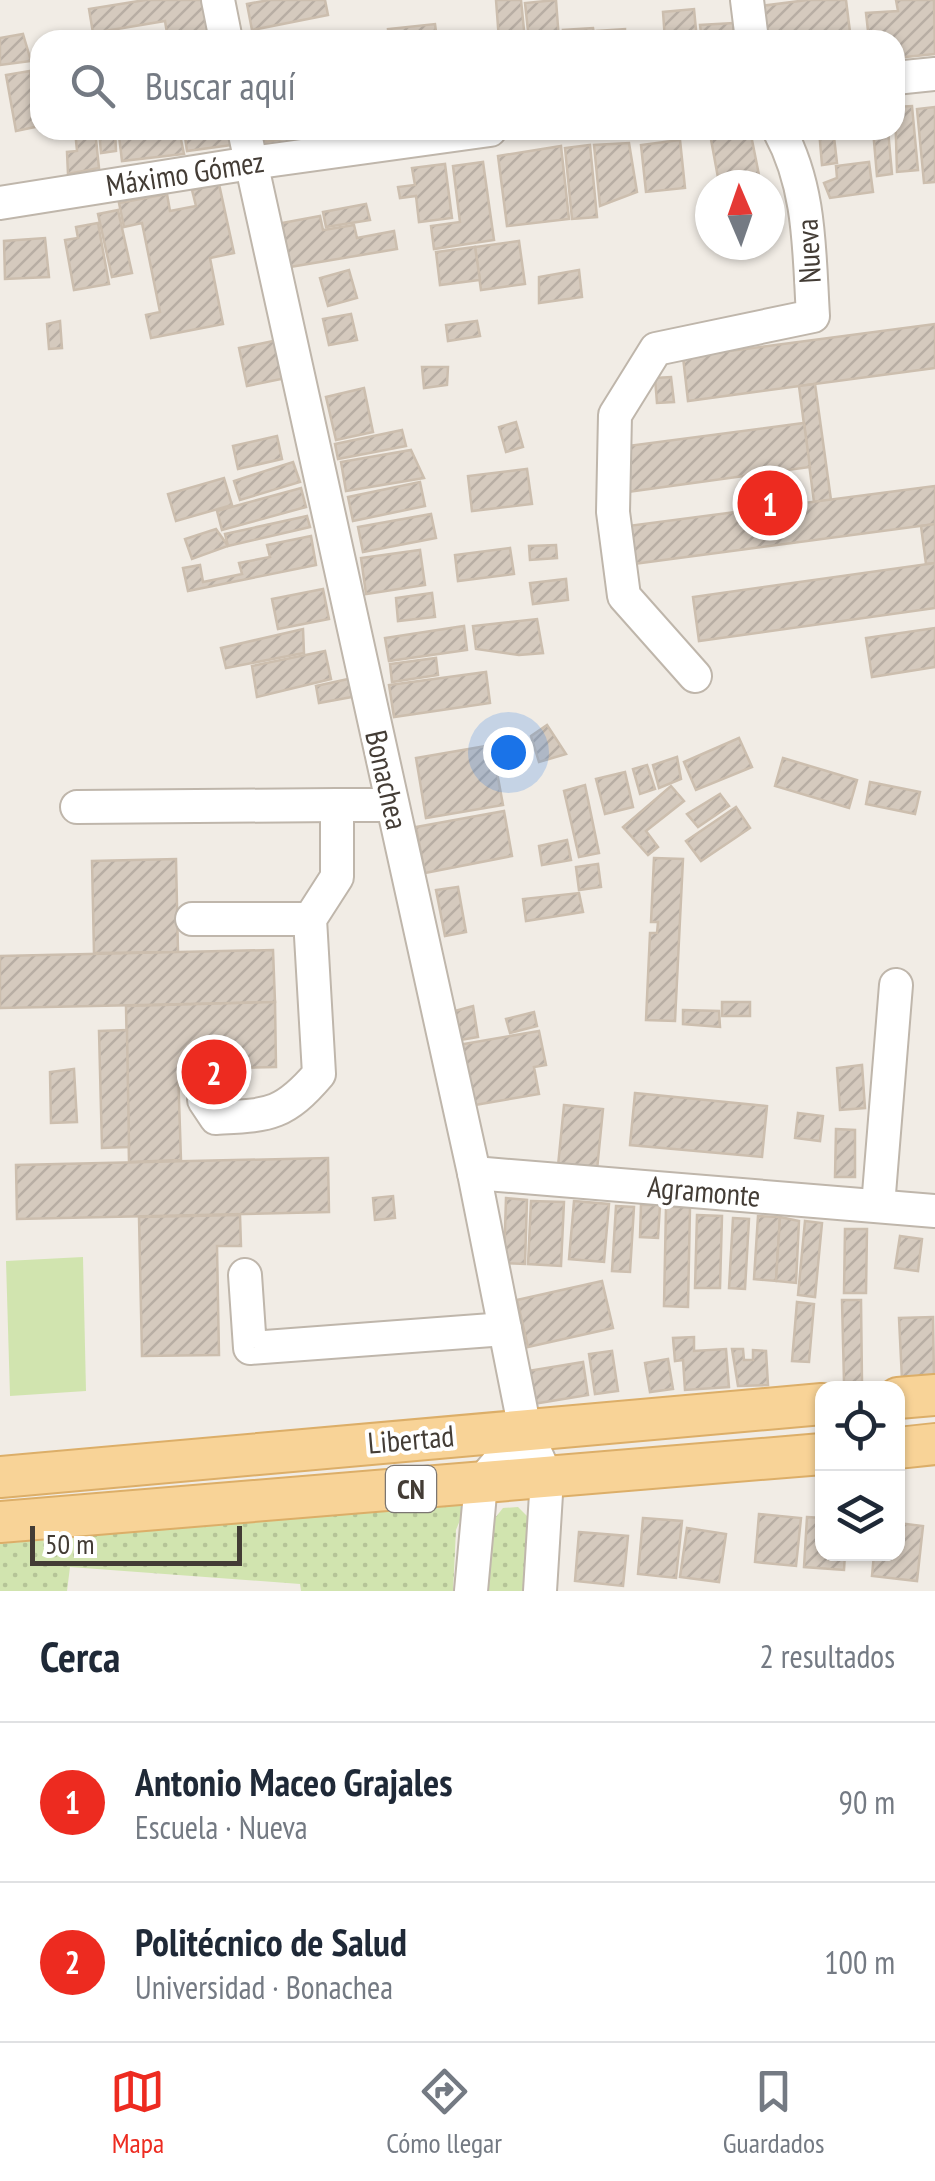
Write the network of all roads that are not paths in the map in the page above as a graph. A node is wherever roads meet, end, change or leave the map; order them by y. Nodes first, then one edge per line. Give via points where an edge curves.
1 (218, 0) edge
2 (747, 0) edge
3 (224, 30) edge
4 (751, 30) edge
5 (935, 74) edge
6 (905, 77) edge
7 (246, 140) edge
8 (418, 140) edge
9 (784, 140) edge
10 (251, 163) junction
11 (0, 203) edge
12 (695, 676) dead end
13 (336, 805) junction
14 (392, 805) junction
15 (77, 807) dead end
16 (310, 918) junction
17 (192, 919) dead end
18 (896, 985) dead end
19 (206, 1068) dead end
20 (474, 1172) junction
21 (878, 1206) junction
22 (935, 1211) edge
23 (245, 1275) dead end
24 (505, 1328) junction
25 (935, 1395) edge
26 (905, 1397) edge
27 (815, 1405) edge
28 (525, 1430) junction
29 (935, 1444) edge
30 (905, 1447) edge
31 (815, 1455) edge
32 (0, 1477) edge
33 (547, 1478) junction
34 (481, 1483) junction
35 (0, 1522) edge
36 (471, 1591) edge
37 (540, 1591) edge

1 - 3 street
2 - 4 street
5 - 6 street
7 - 10 street, Bonachea
8 - 10 street, Máximo Gómez
9 - 12 street, Nueva via 806,204 812,316 656,349 615,416 612,512 624,596
10 - 11 street, Máximo Gómez
10 - 14 street, Bonachea
13 - 14 street
13 - 15 street
13 - 16 street via 337,877
14 - 20 street, Bonachea
16 - 17 street
16 - 19 street via 319,1074 295,1102 261,1115 216,1118 204,1100
18 - 21 street
20 - 21 street, Agramonte
20 - 24 street, Bonachea
21 - 22 street, Agramonte
23 - 24 street via 250,1348
24 - 28 street, Bonachea
25 - 26 main road
27 - 28 main road, Libertad / CN
28 - 32 main road, Libertad / CN
28 - 33 street, Bonachea
28 - 34 street
29 - 30 main road
31 - 33 main road, Libertad / CN
33 - 34 main road, Libertad / CN
33 - 37 street, Bonachea
34 - 35 main road, Libertad / CN
34 - 36 street

